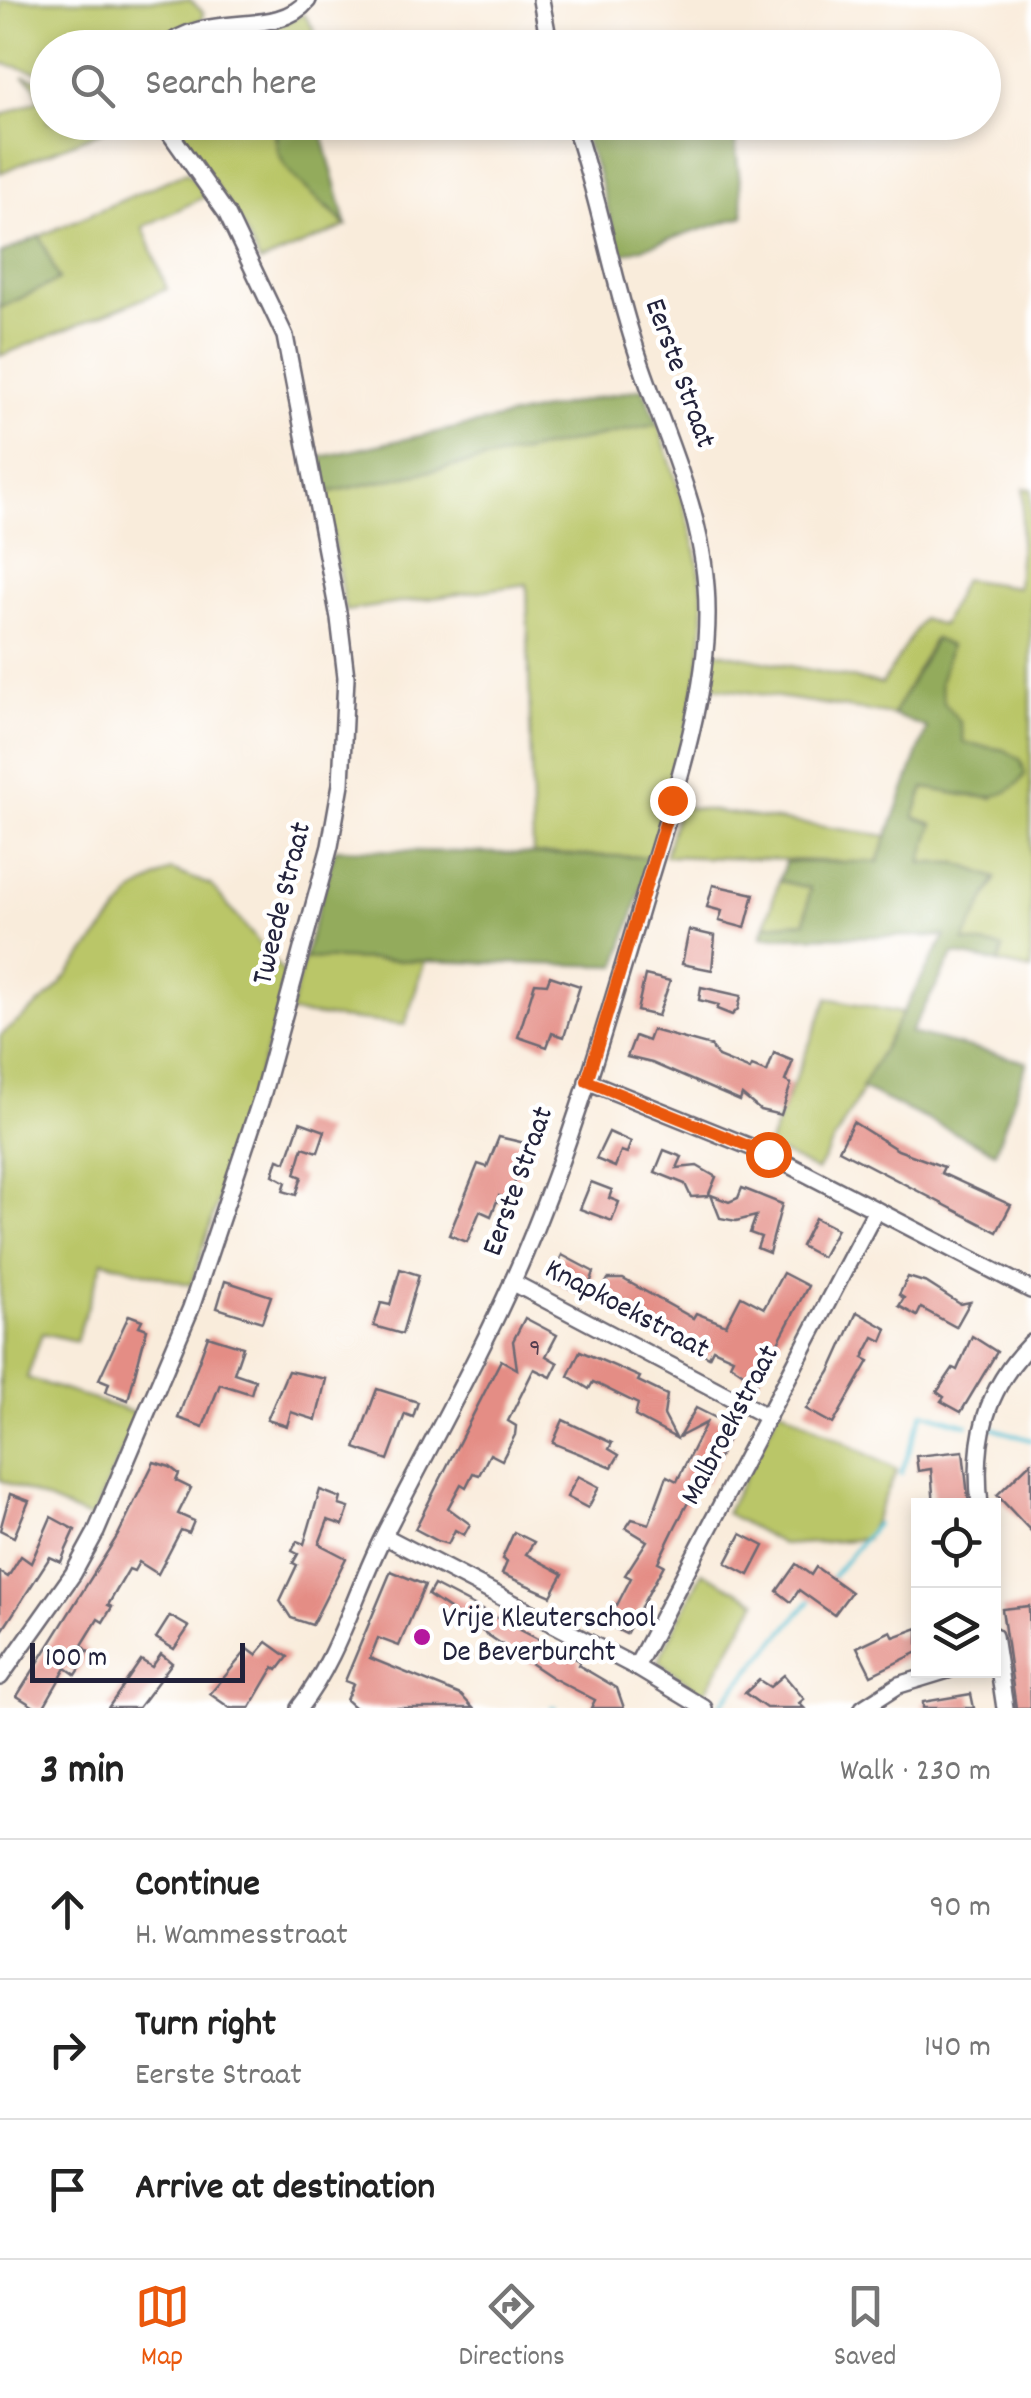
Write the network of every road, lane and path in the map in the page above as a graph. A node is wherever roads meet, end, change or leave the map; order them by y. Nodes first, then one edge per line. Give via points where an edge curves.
1 (308, 0) edge
2 (541, 0) edge
3 (194, 30) edge
4 (547, 30) edge
5 (175, 140) edge
6 (579, 140) edge
7 (587, 1081) junction
8 (876, 1210) junction
9 (512, 1282) junction
10 (1031, 1290) edge
11 (1031, 1343) edge
12 (768, 1417) junction
13 (979, 1498) edge
14 (384, 1536) junction
15 (636, 1667) junction
16 (0, 1677) edge
17 (920, 1678) edge
18 (999, 1678) edge
19 (298, 1708) edge
20 (704, 1708) edge
21 (864, 1708) edge
22 (1005, 1708) edge

1 - 3 street via 291,16
2 - 4 street
5 - 16 street, Tweede Straat via 227,214 285,336 340,618 346,677 341,784 262,1096 191,1308 96,1532
6 - 7 street, Eerste Straat via 634,344 688,485 704,554 707,612 672,800
7 - 8 street via 768,1154
7 - 9 street, Eerste Straat
8 - 10 street
8 - 12 street, Malbroekstraat
9 - 12 street, Knapkoekstraat
9 - 14 street, Eerste Straat
11 - 13 street via 1004,1375 984,1415 976,1451
12 - 15 street, Malbroekstraat
14 - 15 street
14 - 19 street, Eerste Straat via 323,1671
15 - 20 street
17 - 21 street
18 - 22 street

